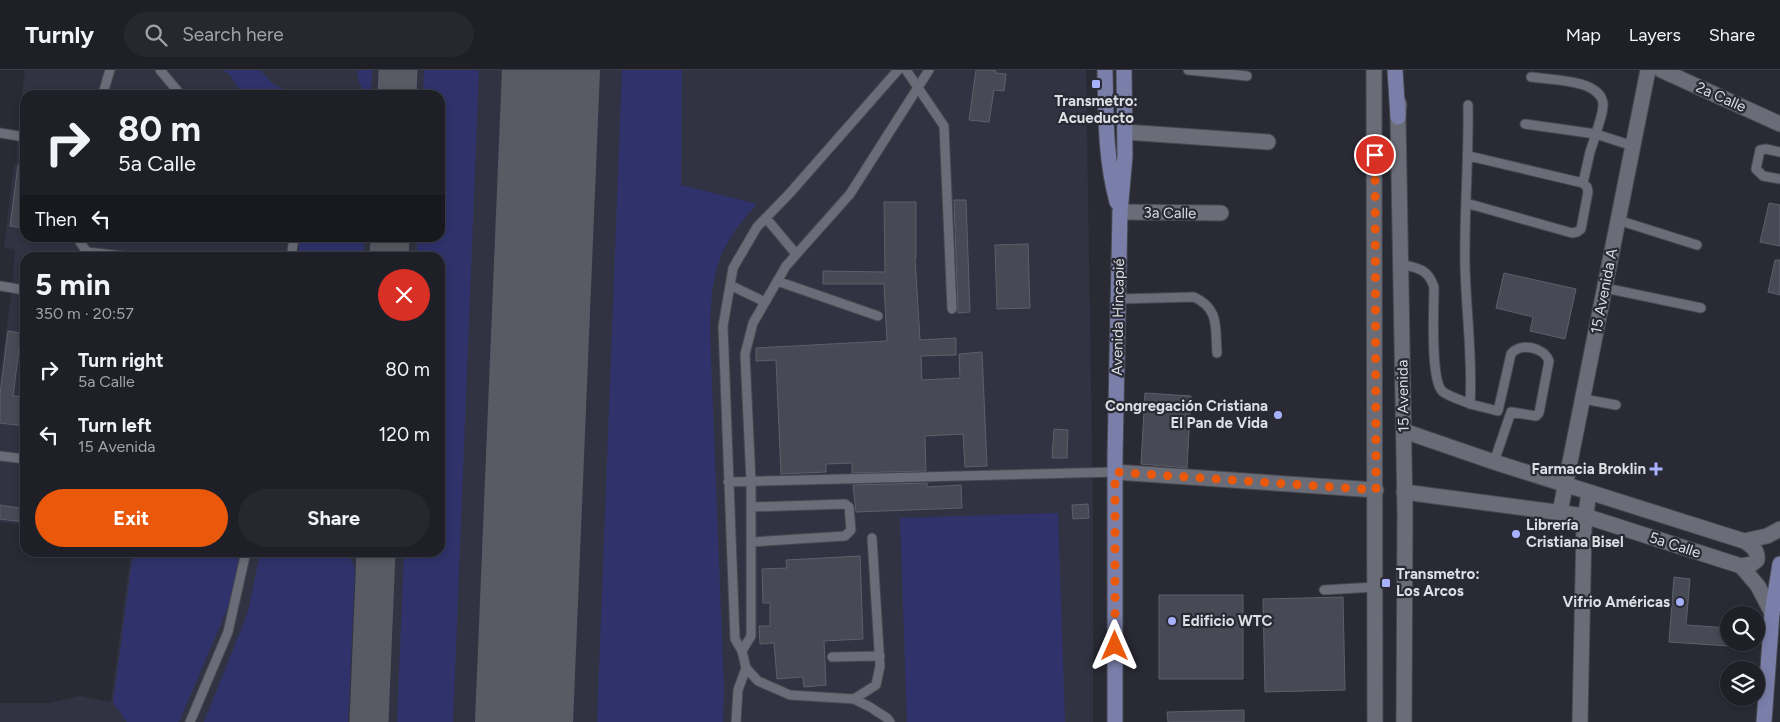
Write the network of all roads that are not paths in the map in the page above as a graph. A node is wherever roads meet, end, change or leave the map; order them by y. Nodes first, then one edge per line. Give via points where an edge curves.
1 (110, 70) edge
2 (160, 70) edge
3 (898, 70) edge
4 (906, 70) edge
5 (929, 70) edge
6 (1105, 70) edge
7 (1124, 70) edge
8 (1188, 70) edge
9 (1374, 70) edge
10 (1395, 70) edge
11 (1402, 70) edge
12 (1648, 70) edge
13 (1661, 70) edge
14 (1247, 76) dead end
15 (1531, 77) dead end
16 (918, 86) junction
17 (104, 90) edge
18 (177, 90) edge
19 (1468, 105) dead end
20 (1398, 117) junction
21 (1525, 124) dead end
22 (1780, 124) edge
23 (1124, 132) junction
24 (0, 133) edge
25 (1596, 134) junction
26 (20, 136) edge
27 (1268, 142) dead end
28 (1633, 146) junction
29 (1780, 152) edge
30 (1468, 156) junction
31 (1780, 179) edge
32 (1582, 183) junction
33 (1466, 203) junction
34 (1120, 212) junction
35 (1221, 213) dead end
36 (766, 218) junction
37 (1618, 220) junction
38 (1697, 245) dead end
39 (796, 254) junction
40 (1401, 264) junction
41 (777, 281) junction
42 (730, 285) junction
43 (0, 286) edge
44 (1605, 288) junction
45 (20, 289) edge
46 (1118, 299) junction
47 (765, 302) junction
48 (952, 308) dead end
49 (1701, 308) dead end
50 (878, 316) dead end
51 (1217, 353) dead end
52 (1583, 399) junction
53 (1470, 404) junction
54 (1616, 405) dead end
55 (1498, 411) junction
56 (1511, 412) junction
57 (1404, 431) junction
58 (0, 456) edge
59 (20, 458) edge
60 (1494, 462) junction
61 (1115, 472) junction
62 (728, 482) junction
63 (751, 482) junction
64 (1565, 484) junction
65 (1376, 490) junction
66 (1404, 492) junction
67 (1589, 492) junction
68 (751, 507) junction
69 (1560, 512) junction
70 (1585, 516) junction
71 (1780, 529) edge
72 (872, 538) dead end
73 (1744, 541) junction
74 (751, 542) junction
75 (245, 557) edge
76 (1780, 564) edge
77 (1741, 566) junction
78 (1780, 586) edge
79 (1375, 587) junction
80 (1324, 590) dead end
81 (1772, 619) junction
82 (742, 651) junction
83 (880, 656) junction
84 (832, 657) dead end
85 (746, 668) junction
86 (854, 699) junction
87 (190, 722) edge
88 (736, 722) edge
89 (890, 722) edge
90 (1115, 722) edge
91 (1375, 722) edge
92 (1404, 722) edge
93 (1580, 722) edge
94 (1764, 722) edge

1 - 17 lane
2 - 18 lane
3 - 36 lane
4 - 16 lane
5 - 16 lane
6 - 34 main road, Avenida Hincapié via 1107,152
7 - 23 main road, Avenida Hincapié
8 - 14 lane
9 - 65 street, 15 Avenida
10 - 20 main road
11 - 20 street, 15 Avenida
12 - 28 street, 15 Avenida A
13 - 22 street, 2a Calle
15 - 25 lane via 1588,85 1598,93 1603,104
16 - 39 lane via 850,194
16 - 48 lane via 944,126
19 - 30 lane
20 - 40 street, 15 Avenida
21 - 25 lane
23 - 27 street
23 - 34 main road, Avenida Hincapié
24 - 26 lane
25 - 28 lane
25 - 32 lane
28 - 37 street, 15 Avenida A
29 - 31 lane via 1760,150 1756,169 1763,176
30 - 32 lane
30 - 33 lane
32 - 33 lane via 1588,192 1581,229 1572,233
33 - 53 lane
34 - 35 street, 3a Calle
34 - 46 main road, Avenida Hincapié
36 - 39 lane
36 - 42 lane via 733,268
37 - 38 lane
37 - 44 street, 15 Avenida A
39 - 41 lane
40 - 53 lane via 1420,268 1431,278 1434,288 1435,366 1439,386 1443,392
40 - 57 street, 15 Avenida
41 - 47 lane
41 - 50 lane
42 - 47 lane
42 - 62 lane via 723,326
43 - 45 lane
44 - 49 lane
44 - 52 street, 15 Avenida A
46 - 51 lane via 1194,297 1204,302 1214,314
46 - 61 main road, Avenida Hincapié
47 - 63 lane via 752,323 745,354
52 - 54 lane
52 - 64 street, 15 Avenida A
53 - 55 lane
55 - 56 lane
55 - 56 lane via 1511,354 1521,347 1542,350 1549,361 1539,413 1532,417
56 - 60 lane
57 - 60 street, 5a Calle
57 - 66 street, 15 Avenida
58 - 59 lane
60 - 64 street, 5a Calle
61 - 63 lane
61 - 65 street
61 - 90 main road, Avenida Hincapié
62 - 63 lane
62 - 82 lane via 735,639
63 - 68 lane
64 - 67 street, 5a Calle
64 - 69 street, 15 Avenida A
65 - 79 street, 15 Avenida
66 - 69 street, 5a Calle
66 - 92 street, 15 Avenida
67 - 70 street
67 - 73 street, 5a Calle
68 - 74 lane
68 - 74 lane via 845,504 849,507 851,530 846,536
69 - 70 street, 5a Calle
70 - 77 street, 5a Calle
70 - 93 street
71 - 73 street via 1767,536
72 - 83 lane
73 - 77 street via 1755,550 1757,560
74 - 82 lane via 751,636
75 - 87 lane via 228,632
76 - 81 main road
77 - 81 street via 1758,586
78 - 81 main road
79 - 80 lane
79 - 91 street, 15 Avenida
81 - 94 main road
82 - 85 lane
83 - 84 lane
83 - 86 lane via 876,685
85 - 86 lane via 758,681 790,695
85 - 88 lane via 738,690
86 - 89 lane

